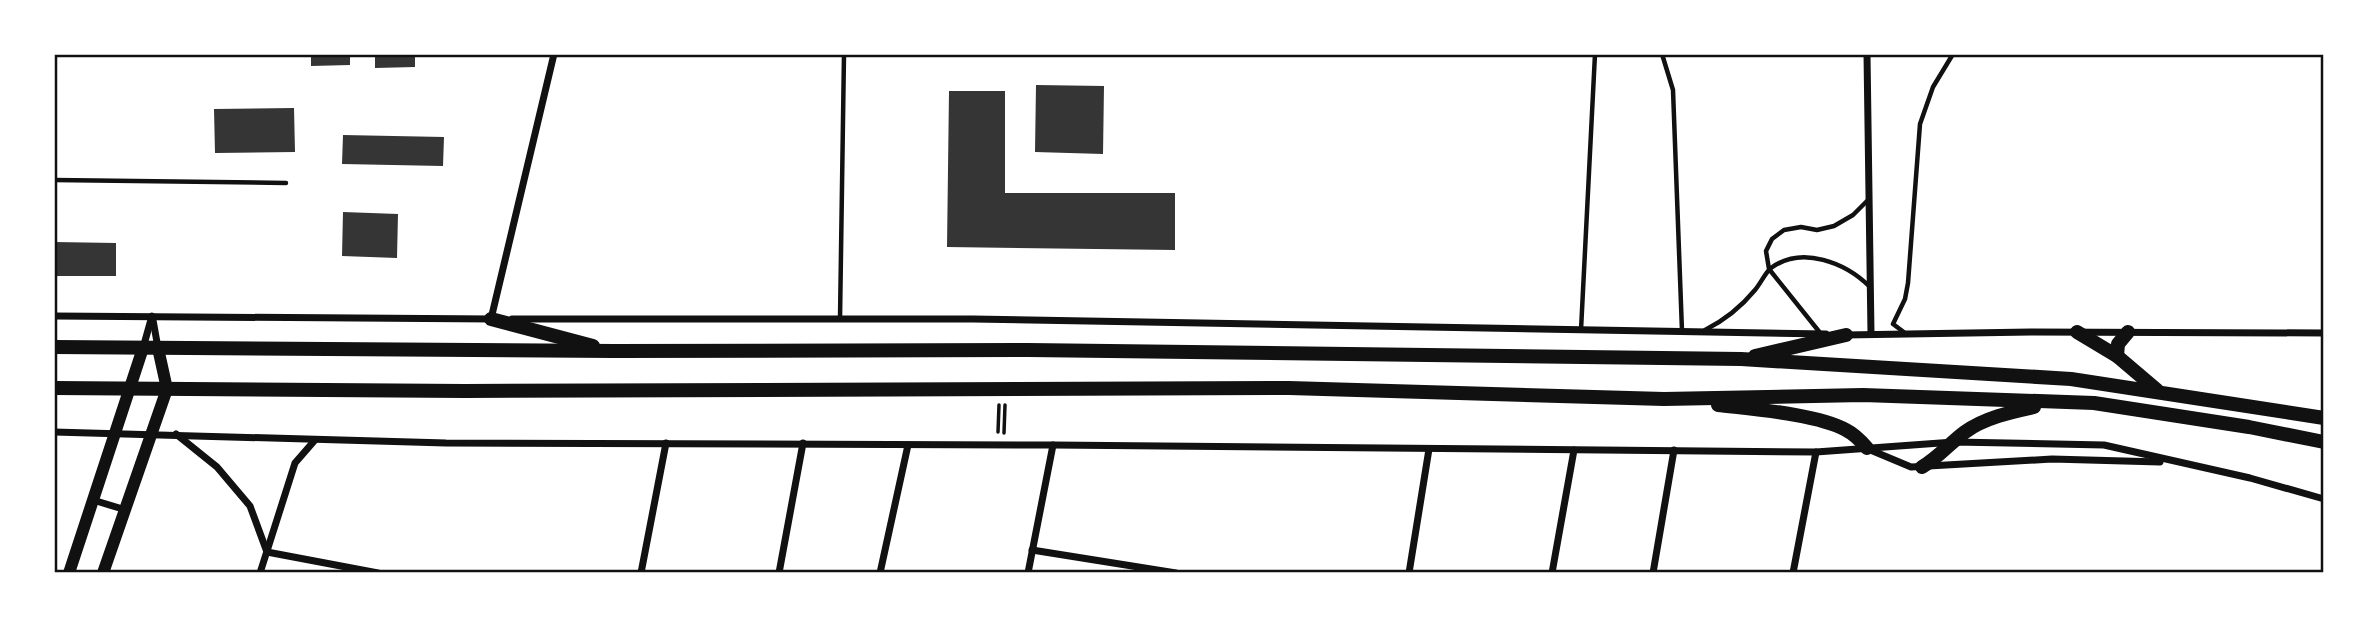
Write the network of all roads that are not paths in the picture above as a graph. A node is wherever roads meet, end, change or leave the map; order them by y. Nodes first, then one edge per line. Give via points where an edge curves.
1 (554, 54) edge
2 (844, 54) edge
3 (1595, 54) edge
4 (1662, 54) edge
5 (1867, 54) edge
6 (1953, 54) edge
7 (54, 180) edge
8 (286, 183) dead end
9 (1869, 199) junction
10 (1769, 269) junction
11 (1870, 288) junction
12 (54, 316) edge
13 (152, 316) junction
14 (840, 319) junction
15 (491, 320) junction
16 (1682, 331) junction
17 (1702, 331) junction
18 (1581, 332) junction
19 (2077, 332) junction
20 (2128, 332) junction
21 (2324, 333) edge
22 (1821, 334) junction
23 (1871, 334) junction
24 (1905, 334) junction
25 (1846, 335) junction
26 (54, 347) edge
27 (143, 348) junction
28 (158, 348) junction
29 (614, 351) junction
30 (2117, 356) junction
31 (1741, 359) junction
32 (54, 388) edge
33 (130, 388) junction
34 (167, 388) junction
35 (2158, 391) junction
36 (1664, 398) junction
37 (2094, 403) junction
38 (2324, 418) edge
39 (54, 432) edge
40 (116, 432) junction
41 (152, 433) junction
42 (176, 434) junction
43 (315, 440) junction
44 (1954, 442) junction
45 (2324, 442) edge
46 (666, 443) junction
47 (803, 443) junction
48 (908, 445) junction
49 (1053, 445) junction
50 (1867, 448) junction
51 (1429, 449) junction
52 (1574, 450) junction
53 (1674, 450) junction
54 (1816, 452) junction
55 (2175, 463) junction
56 (1922, 467) junction
57 (2324, 499) edge
58 (93, 500) junction
59 (125, 510) junction
60 (1032, 550) junction
61 (267, 552) junction
62 (782, 572) edge
63 (69, 573) edge
64 (103, 573) edge
65 (260, 573) edge
66 (378, 573) edge
67 (640, 573) edge
68 (880, 573) edge
69 (1028, 573) edge
70 (1177, 573) edge
71 (1409, 573) edge
72 (1552, 573) edge
73 (1653, 573) edge
74 (1793, 573) edge

1 - 15 street
2 - 14 lane
3 - 18 lane
4 - 16 lane via 1673,90
5 - 9 street
6 - 24 lane via 1933,87 1920,124 1908,284 1894,324
7 - 8 lane
9 - 10 lane via 1834,226 1817,230 1792,227 1777,234 1766,251
9 - 11 street
10 - 11 lane via 1802,258 1826,260 1851,270
10 - 17 lane via 1747,300
10 - 22 lane
11 - 23 street
12 - 13 street
13 - 15 street
13 - 27 street
13 - 28 street
14 - 15 street
14 - 18 street
15 - 29 main road
16 - 17 street
16 - 18 street
17 - 22 street
19 - 20 street
19 - 24 street
19 - 30 main road
20 - 21 street
20 - 30 main road via 2118,344
22 - 25 street
23 - 24 street
23 - 25 street
25 - 31 main road
26 - 27 main road
27 - 28 main road
27 - 33 main road
28 - 29 main road
28 - 34 main road
29 - 31 main road via 1028,350
30 - 35 main road
31 - 35 main road via 2071,379
32 - 33 main road
33 - 34 main road
33 - 40 main road
34 - 36 main road via 1289,388
34 - 41 main road
35 - 38 main road
36 - 37 main road via 1863,395
36 - 50 main road via 1824,422 1847,430
37 - 44 main road via 2013,411 1973,427
37 - 45 main road
39 - 40 street
40 - 41 street
40 - 58 main road
41 - 42 street
41 - 59 main road
42 - 43 street
42 - 61 street via 216,467 250,506
43 - 46 street
43 - 61 street via 295,463
44 - 50 street
44 - 55 street via 2104,445
44 - 56 main road
46 - 47 street
46 - 67 street
47 - 48 street
47 - 62 street
48 - 49 street
48 - 68 street
49 - 51 street
49 - 60 street
50 - 54 street
50 - 56 street via 1911,467
51 - 52 street
51 - 71 street
52 - 53 street
52 - 72 street
53 - 54 street
53 - 73 street
54 - 74 street
55 - 56 street via 2052,459
55 - 57 street
58 - 59 street
58 - 63 main road
59 - 64 main road
60 - 69 street
60 - 70 street
61 - 65 street
61 - 66 street

